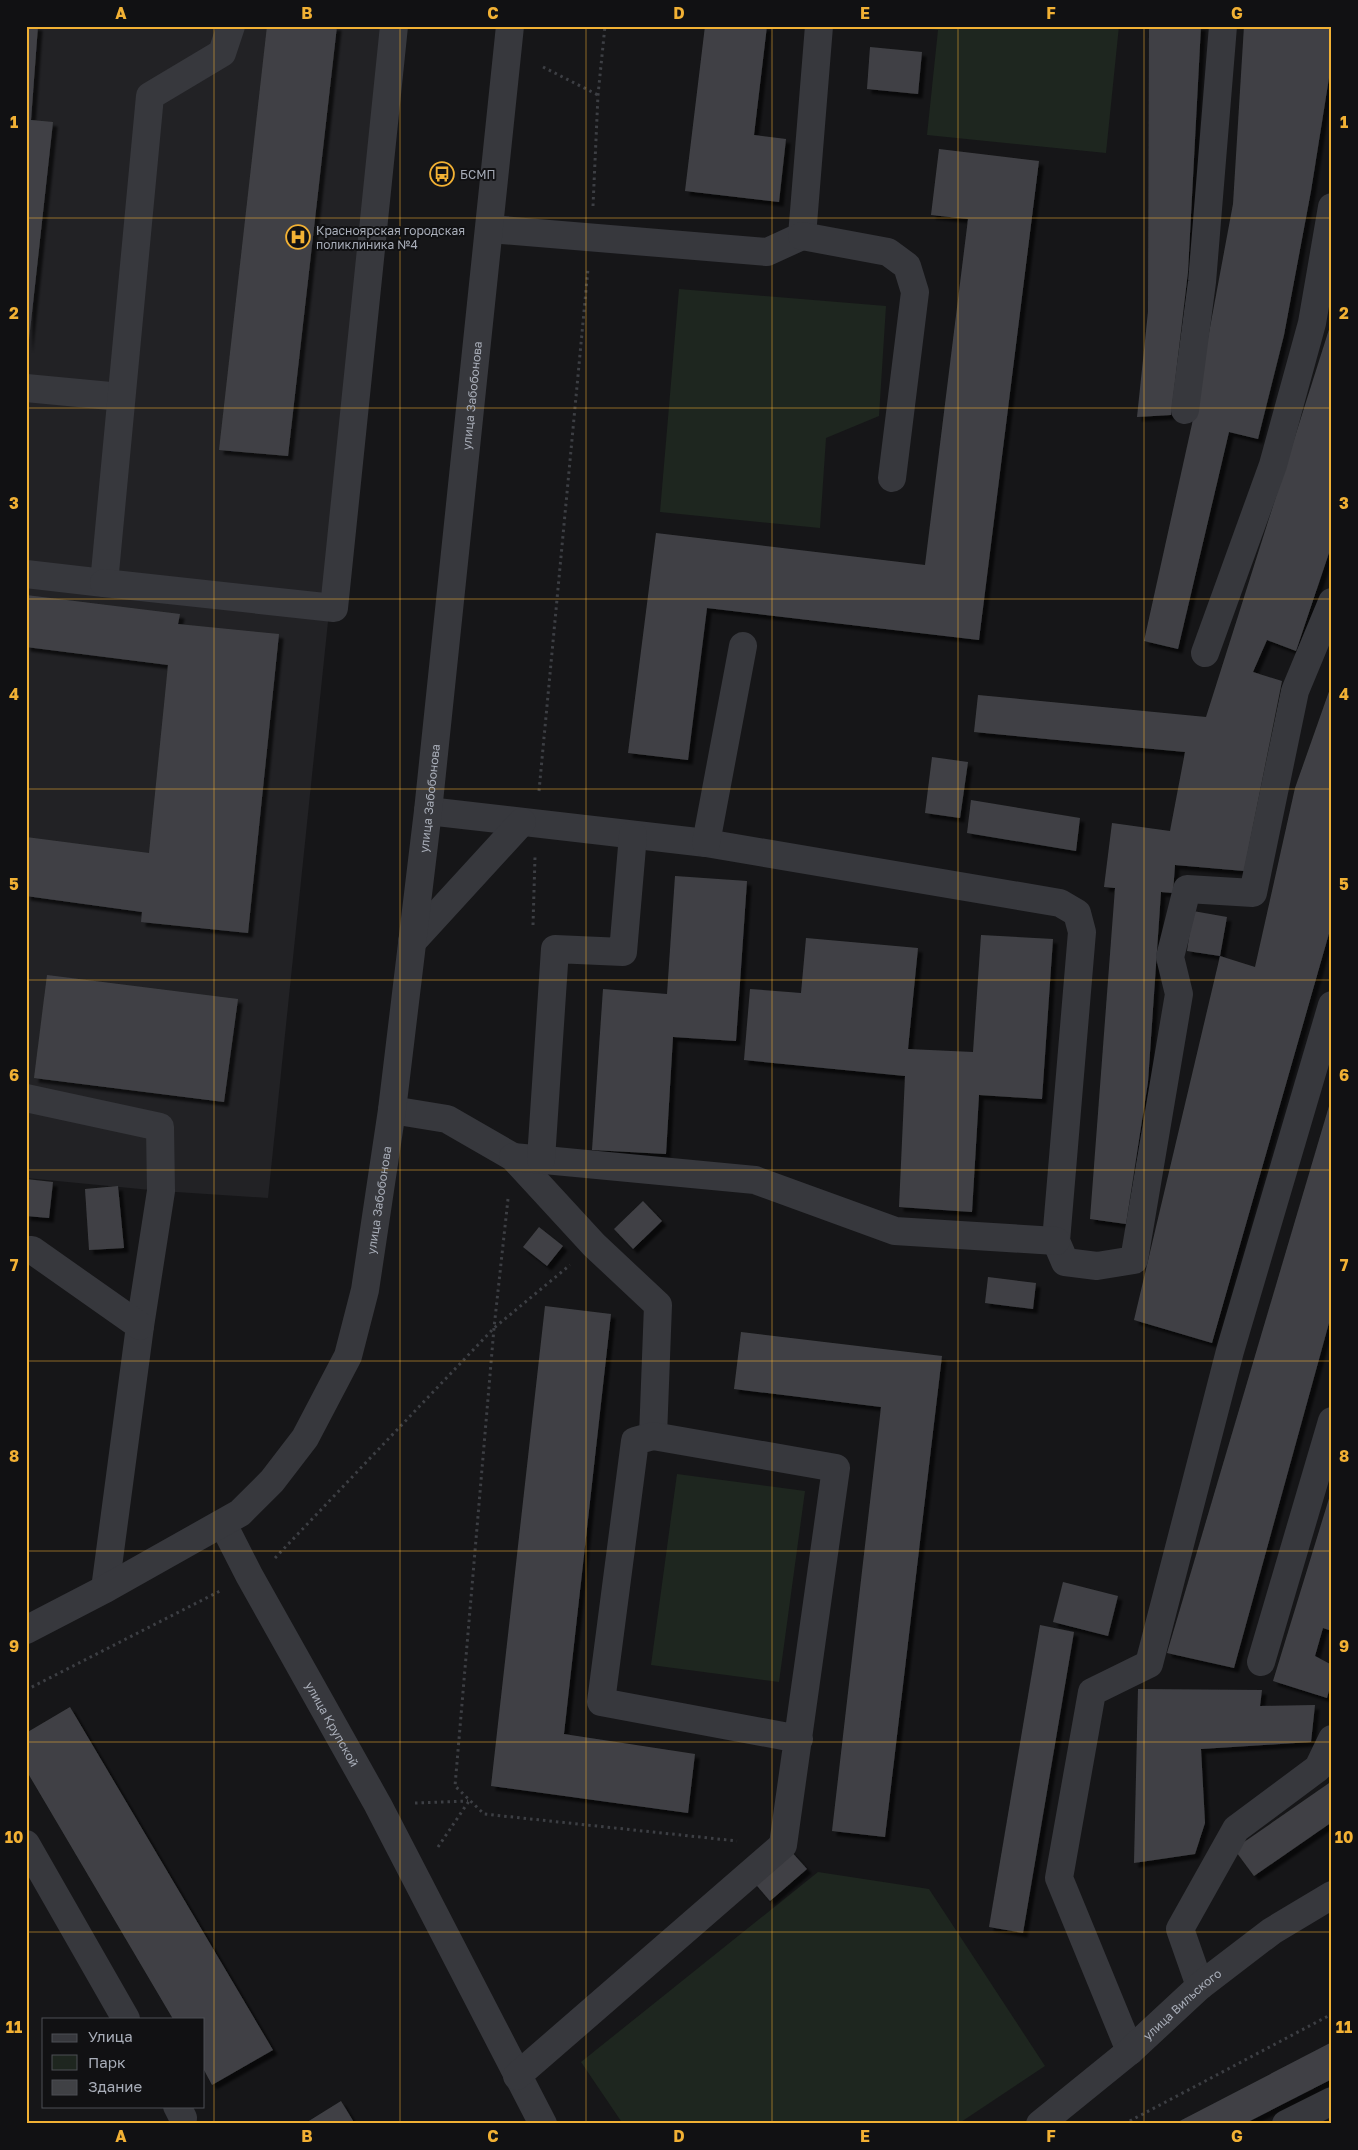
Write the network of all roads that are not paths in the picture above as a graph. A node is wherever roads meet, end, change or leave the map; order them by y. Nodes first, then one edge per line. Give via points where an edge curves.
1 (231, 26) edge
2 (394, 26) edge
3 (510, 26) edge
4 (820, 26) edge
5 (1223, 26) edge
6 (1332, 207) edge
7 (490, 229) junction
8 (802, 236) junction
9 (26, 388) edge
10 (121, 397) junction
11 (1185, 410) dead end
12 (892, 478) dead end
13 (26, 574) edge
14 (104, 583) junction
15 (1332, 602) edge
16 (743, 646) dead end
17 (1205, 653) dead end
18 (428, 811) junction
19 (529, 823) junction
20 (633, 835) junction
21 (706, 844) junction
22 (412, 942) junction
23 (1332, 1005) edge
24 (26, 1098) edge
25 (392, 1110) junction
26 (513, 1158) junction
27 (541, 1159) junction
28 (1056, 1241) junction
29 (26, 1250) edge
30 (140, 1326) junction
31 (1332, 1421) edge
32 (653, 1436) junction
33 (223, 1524) junction
34 (105, 1589) junction
35 (26, 1630) edge
36 (1262, 1662) dead end
37 (799, 1739) junction
38 (1332, 1739) edge
39 (26, 1844) edge
40 (1332, 1895) edge
41 (1200, 1986) junction
42 (125, 2018) edge
43 (1130, 2051) junction
44 (517, 2076) junction
45 (1332, 2101) edge
46 (534, 2121) edge
47 (1040, 2124) edge
48 (1286, 2124) edge

1 - 10 street via 222,52 150,96
2 - 14 street via 334,608
3 - 7 street, улица Забобонова
4 - 8 street
5 - 11 street via 1202,282
6 - 17 street via 1312,323 1273,465
7 - 8 street via 768,252
7 - 18 street, улица Забобонова
8 - 12 street via 888,252 907,266 914,292
9 - 10 street
10 - 14 street
13 - 14 street
15 - 28 street via 1295,691 1253,892 1187,889 1170,957 1179,994 1134,1260 1097,1266 1064,1262
16 - 21 street
18 - 19 street
18 - 22 street, улица Забобонова
19 - 20 street
19 - 22 street
20 - 21 street
20 - 27 street via 623,952 555,949
21 - 28 street via 1060,903 1077,913 1082,932
22 - 25 street, улица Забобонова
23 - 43 street via 1230,1350 1149,1664 1092,1692 1059,1878
24 - 30 street via 160,1127 161,1191
25 - 26 street via 447,1119
25 - 33 street, улица Забобонова via 365,1290 348,1356 305,1438 266,1488
26 - 27 street
26 - 32 street via 594,1245 658,1305
27 - 28 street via 755,1180 894,1231
29 - 30 street via 32,1250
30 - 34 street
31 - 36 street
32 - 37 street via 836,1468
32 - 37 street via 635,1441 601,1702
33 - 34 street
33 - 44 street, улица Крупской via 378,1805
34 - 35 street
37 - 44 street via 783,1845
38 - 41 street via 1318,1768 1236,1829 1180,1930
39 - 42 street
40 - 41 street, улица Вильского via 1272,1931
41 - 43 street, улица Вильского
43 - 47 street, улица Вильского
44 - 46 street, улица Крупской
45 - 48 street

